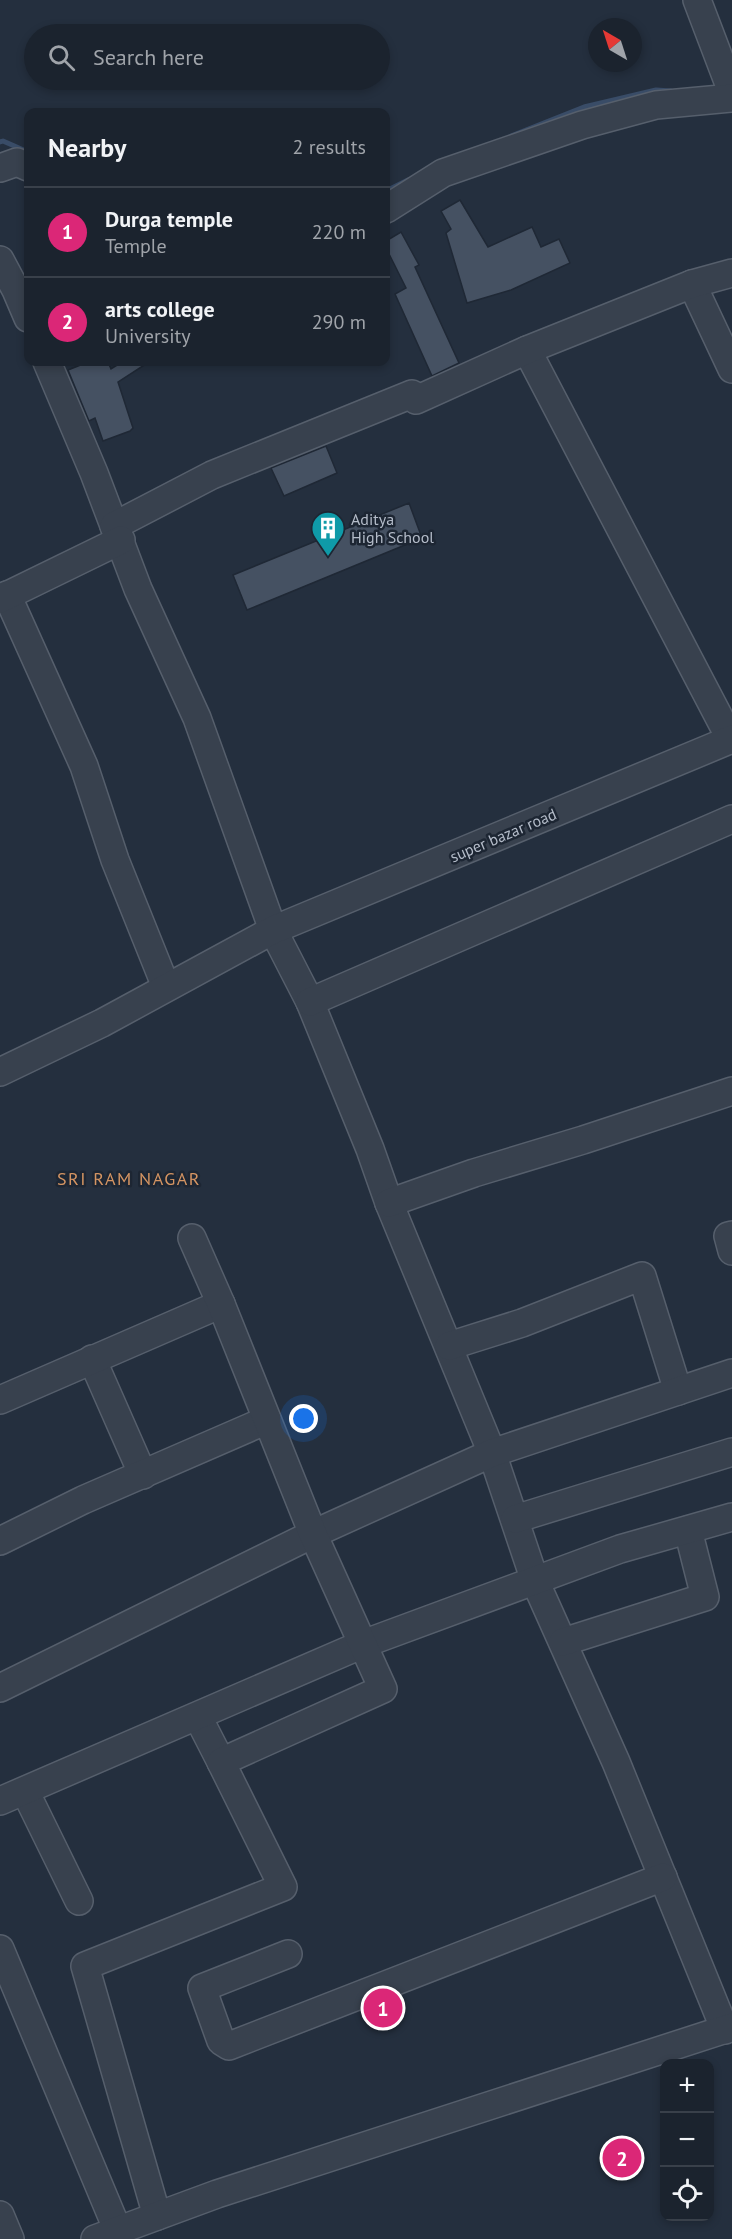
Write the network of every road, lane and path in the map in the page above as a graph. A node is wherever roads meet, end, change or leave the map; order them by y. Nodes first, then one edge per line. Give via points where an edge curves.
1 (697, 0) edge
2 (732, 92) edge
3 (732, 98) edge
4 (24, 165) edge
5 (0, 168) edge
6 (390, 207) edge
7 (0, 260) edge
8 (732, 273) edge
9 (692, 284) junction
10 (24, 310) edge
11 (527, 350) junction
12 (49, 366) edge
13 (732, 369) edge
14 (117, 533) junction
15 (4, 597) edge
16 (732, 739) edge
17 (732, 819) edge
18 (273, 930) junction
19 (166, 987) junction
20 (310, 1002) junction
21 (0, 1072) edge
22 (732, 1091) edge
23 (389, 1203) junction
24 (732, 1235) edge
25 (192, 1238) dead end
26 (732, 1251) edge
27 (221, 1304) junction
28 (448, 1346) junction
29 (92, 1359) junction
30 (732, 1373) edge
31 (678, 1391) junction
32 (0, 1400) edge
33 (267, 1420) junction
34 (732, 1452) edge
35 (492, 1453) junction
36 (143, 1475) junction
37 (732, 1517) edge
38 (515, 1518) junction
39 (688, 1530) junction
40 (313, 1534) junction
41 (0, 1541) edge
42 (536, 1581) junction
43 (562, 1641) junction
44 (363, 1644) junction
45 (0, 1688) edge
46 (198, 1718) junction
47 (221, 1762) junction
48 (25, 1791) junction
49 (0, 1801) edge
50 (663, 1877) junction
51 (79, 1901) dead end
52 (0, 1949) edge
53 (288, 1954) dead end
54 (728, 2029) edge
55 (0, 2215) edge
56 (157, 2216) junction
57 (107, 2235) edge
58 (10, 2239) edge

1 - 2 street
3 - 6 street via 656,105 582,125 444,173
4 - 5 street via 17,162
7 - 10 street
8 - 9 street
9 - 11 street
9 - 13 street
11 - 14 street via 416,400 412,393 212,475
11 - 16 street
12 - 14 street
14 - 15 street
14 - 18 street via 196,718
15 - 19 street via 84,766 115,860
16 - 18 street, super bazar road
17 - 20 street
18 - 19 street, super bazar road
18 - 20 street
19 - 21 street, super bazar road
20 - 23 street
22 - 23 street
23 - 28 street
24 - 26 street via 728,1236
25 - 27 street
27 - 29 street
27 - 33 street
28 - 31 street via 522,1323 642,1276
28 - 35 street
29 - 32 street
29 - 36 street
30 - 31 street
31 - 35 street
33 - 36 street
33 - 40 street
34 - 38 street
35 - 38 street
35 - 40 street
36 - 41 street
37 - 39 street
38 - 42 street
39 - 42 street via 620,1549
39 - 43 street via 705,1597
40 - 44 street
40 - 45 street
42 - 43 street
42 - 44 street
43 - 50 street
44 - 46 street
44 - 47 street via 383,1689
46 - 47 street
46 - 48 street
47 - 56 street via 283,1887 85,1966
48 - 49 street
48 - 51 street
50 - 53 street via 229,2046 221,2041 202,1988
50 - 54 street
52 - 57 street
54 - 56 street
55 - 58 street
56 - 57 street

